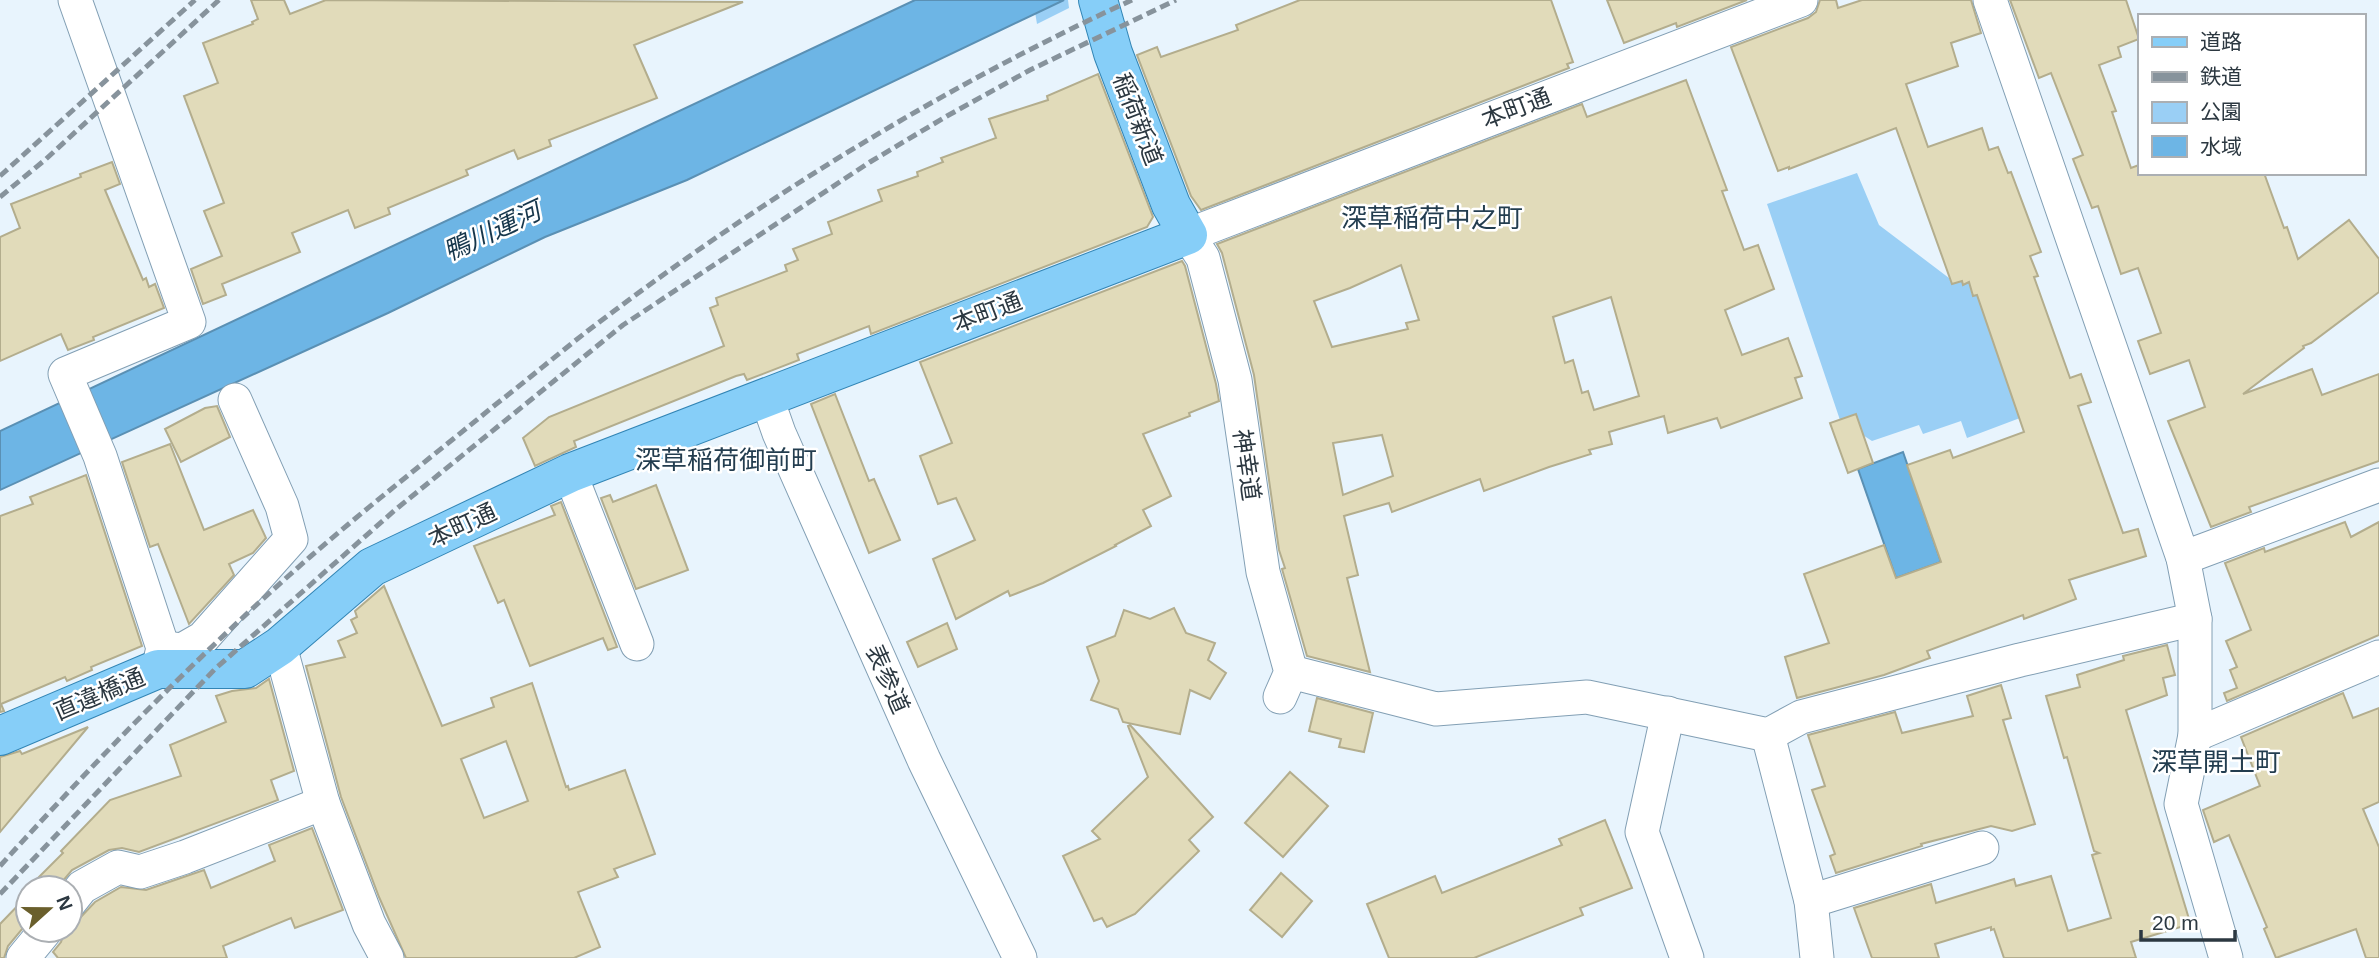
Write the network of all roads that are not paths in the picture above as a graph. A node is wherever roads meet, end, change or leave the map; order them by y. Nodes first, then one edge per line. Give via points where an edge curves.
1 (75, 0) edge
2 (1098, 0) edge
3 (1801, 0) edge
4 (1990, 0) edge
5 (1188, 235) junction
6 (766, 396) junction
7 (235, 400) dead end
8 (570, 473) junction
9 (2379, 485) edge
10 (2183, 558) junction
11 (2195, 619) junction
12 (637, 644) dead end
13 (280, 646) junction
14 (2379, 657) edge
15 (161, 658) junction
16 (202, 670) joint
17 (1668, 713) junction
18 (1768, 735) junction
19 (2195, 735) junction
20 (0, 736) edge
21 (323, 803) junction
22 (1982, 848) dead end
23 (84, 886) edge
24 (1811, 901) junction
25 (34, 944) edge
26 (23, 958) edge
27 (387, 958) edge
28 (1020, 958) edge
29 (1687, 958) edge
30 (1817, 958) edge
31 (2226, 958) edge

1 - 15 street via 189,323 65,374 99,456
2 - 5 main road, 稲荷新道 via 1113,53 1171,205
3 - 5 street, 本町通
4 - 10 street
5 - 6 main road, 本町通
5 - 17 street, 神幸道 via 1203,258 1235,380 1263,572 1285,684 1436,709 1587,696
6 - 8 main road, 本町通
6 - 28 street, 表参道 via 925,760
7 - 15 street via 282,506 291,539 202,638
8 - 12 street
8 - 13 main road, 本町通 via 372,567
9 - 10 street
10 - 11 street
11 - 18 street via 1801,717
11 - 19 street
13 - 16 main road, 本町通 via 245,669
13 - 21 street
14 - 19 street
15 - 16 main road, 直違橋通
15 - 20 main road, 直違橋通
17 - 18 street
17 - 29 street via 1642,832
18 - 24 street
19 - 31 street via 2181,804
21 - 23 street via 140,872 118,867
21 - 27 street via 369,924
22 - 24 street
24 - 30 street
25 - 26 street

